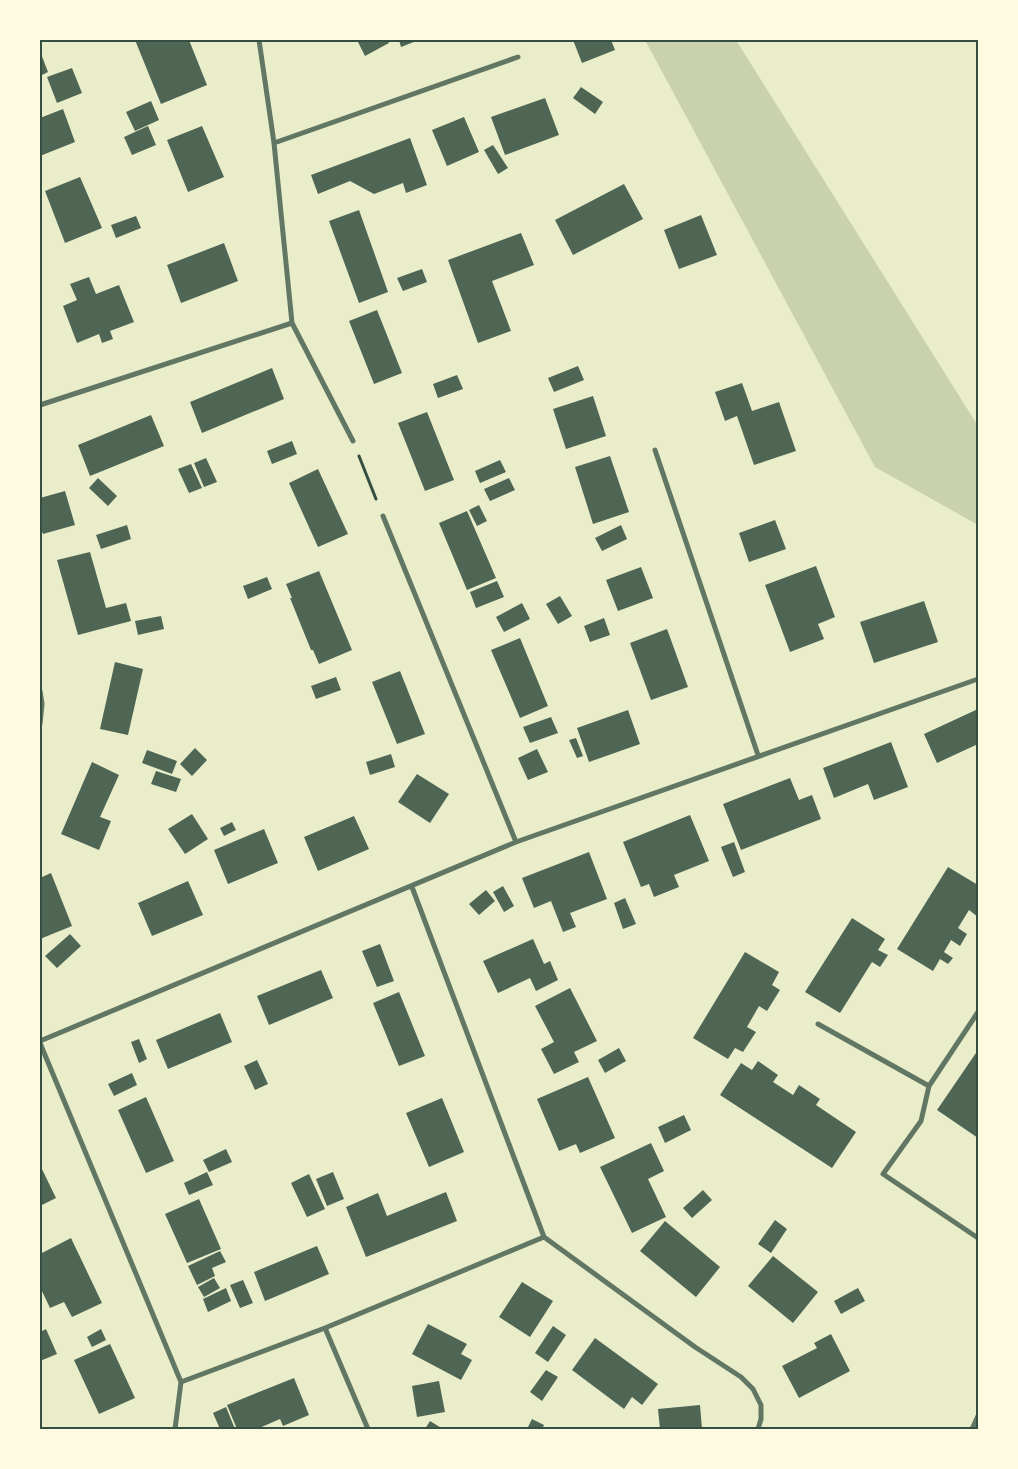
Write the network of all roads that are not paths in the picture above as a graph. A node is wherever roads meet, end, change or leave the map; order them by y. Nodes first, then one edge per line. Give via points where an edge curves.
1 (259, 40) edge
2 (518, 57) dead end
3 (274, 143) junction
4 (292, 323) junction
5 (40, 405) edge
6 (353, 441) road end
7 (656, 450) dead end
8 (383, 516) road end
9 (978, 679) edge
10 (40, 691) edge
11 (40, 724) edge
12 (758, 755) junction
13 (516, 842) junction
14 (412, 887) junction
15 (977, 1016) edge
16 (818, 1024) dead end
17 (40, 1042) edge
18 (929, 1086) junction
19 (544, 1237) junction
20 (978, 1238) edge
21 (326, 1328) junction
22 (181, 1382) junction
23 (978, 1416) edge
24 (175, 1429) edge
25 (368, 1429) edge
26 (758, 1429) edge
27 (972, 1429) edge

1 - 3 street
2 - 3 street
3 - 4 street
4 - 5 street
4 - 6 street
7 - 12 street
8 - 13 street
9 - 12 street
10 - 11 street
12 - 13 street
13 - 14 street
14 - 17 street
14 - 19 street
15 - 18 street
16 - 18 street
17 - 22 street
18 - 20 street via 921,1121 883,1174
19 - 21 street
19 - 26 street via 741,1377 753,1389 761,1405
21 - 22 street
21 - 25 street
22 - 24 street
23 - 27 street

